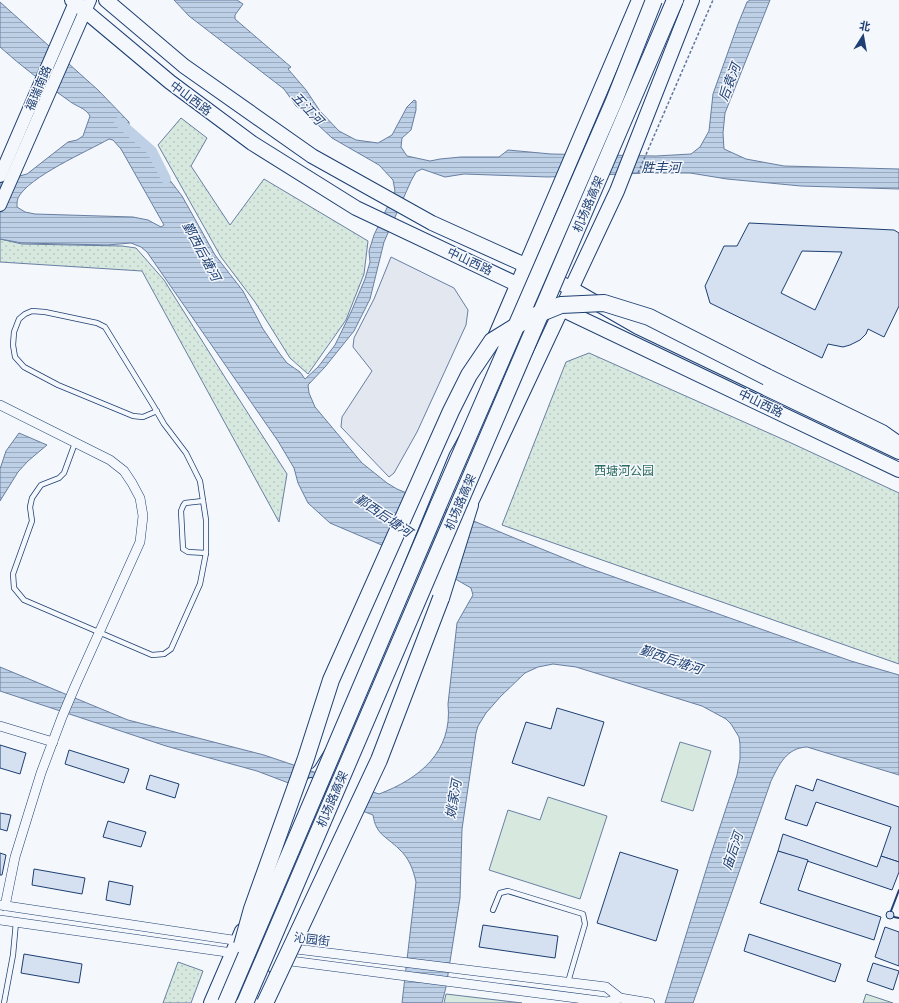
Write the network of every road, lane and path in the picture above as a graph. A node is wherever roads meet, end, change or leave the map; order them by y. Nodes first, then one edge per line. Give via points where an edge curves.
1 (106, 0) edge
2 (639, 0) edge
3 (654, 0) edge
4 (675, 0) edge
5 (692, 0) edge
6 (713, 0) edge
7 (80, 3) edge
8 (637, 174) dead end
9 (0, 176) edge
10 (0, 205) edge
11 (525, 265) junction
12 (518, 284) junction
13 (572, 289) junction
14 (562, 310) junction
15 (0, 405) edge
16 (464, 410) junction
17 (157, 411) junction
18 (75, 443) junction
19 (899, 445) edge
20 (899, 452) edge
21 (899, 470) edge
22 (203, 501) junction
23 (471, 503) junction
24 (206, 553) junction
25 (99, 632) junction
26 (0, 726) edge
27 (53, 742) junction
28 (300, 774) junction
29 (3, 905) edge
30 (493, 910) dead end
31 (0, 920) edge
32 (16, 922) junction
33 (235, 948) junction
34 (280, 953) junction
35 (568, 982) junction
36 (228, 998) edge
37 (620, 998) junction
38 (4, 1003) edge
39 (211, 1003) edge
40 (245, 1003) edge
41 (260, 1003) edge
42 (265, 1003) edge
43 (650, 1003) edge

1 - 11 main road, 中山西路 via 184,66 312,156 432,223
2 - 11 main road
3 - 36 highway, 机场路高架, bridge via 614,101
4 - 40 highway, 机场路高架, bridge
5 - 13 main road via 617,191
6 - 8 path
7 - 9 street, 福瑞南路 via 63,32
7 - 10 street, 福瑞南路 via 73,40
7 - 12 main road, 中山西路 via 170,82 252,143 356,208
11 - 12 main road
11 - 13 main road, 中山西路
12 - 14 main road, 中山西路
12 - 16 main road
13 - 14 main road
13 - 20 main road, 中山西路 via 638,327
14 - 21 main road, 中山西路
14 - 23 main road
15 - 18 street
16 - 28 highway, bridge via 442,449 326,732
16 - 33 main road via 323,759
17 - 17 lane via 105,327 45,312 32,311 19,319 13,345 16,357 24,367 58,385 133,416 143,417
17 - 22 lane via 186,452 200,481
18 - 25 street via 110,460 124,471 140,498 143,516 140,542
18 - 25 lane via 64,473 59,478 41,485 32,498 32,522 13,574 14,588 24,600
19 - 28 highway, bridge via 882,433 766,377 649,316 604,303 560,305 529,318 492,341 469,375 334,673
22 - 24 lane
22 - 24 lane via 185,503 182,506 183,549 188,552
23 - 34 main road
23 - 42 highway, bridge via 441,598 379,760
24 - 25 lane via 200,584 171,650 164,654 152,655
25 - 27 street
26 - 27 street
27 - 29 street via 15,857
28 - 36 highway, bridge via 252,909
29 - 33 street, 沁园街
30 - 35 lane via 500,893 508,891 583,914 585,924
31 - 32 street, 沁园街
32 - 33 street, 沁园街
32 - 38 lane
33 - 34 street, 沁园街
33 - 34 street, 沁园街
33 - 39 main road
34 - 35 street, 沁园街 via 405,962
34 - 37 street, 沁园街 via 403,976 553,997 607,1002
34 - 41 main road
35 - 37 street, 沁园街 via 606,987
37 - 43 street, 沁园街

